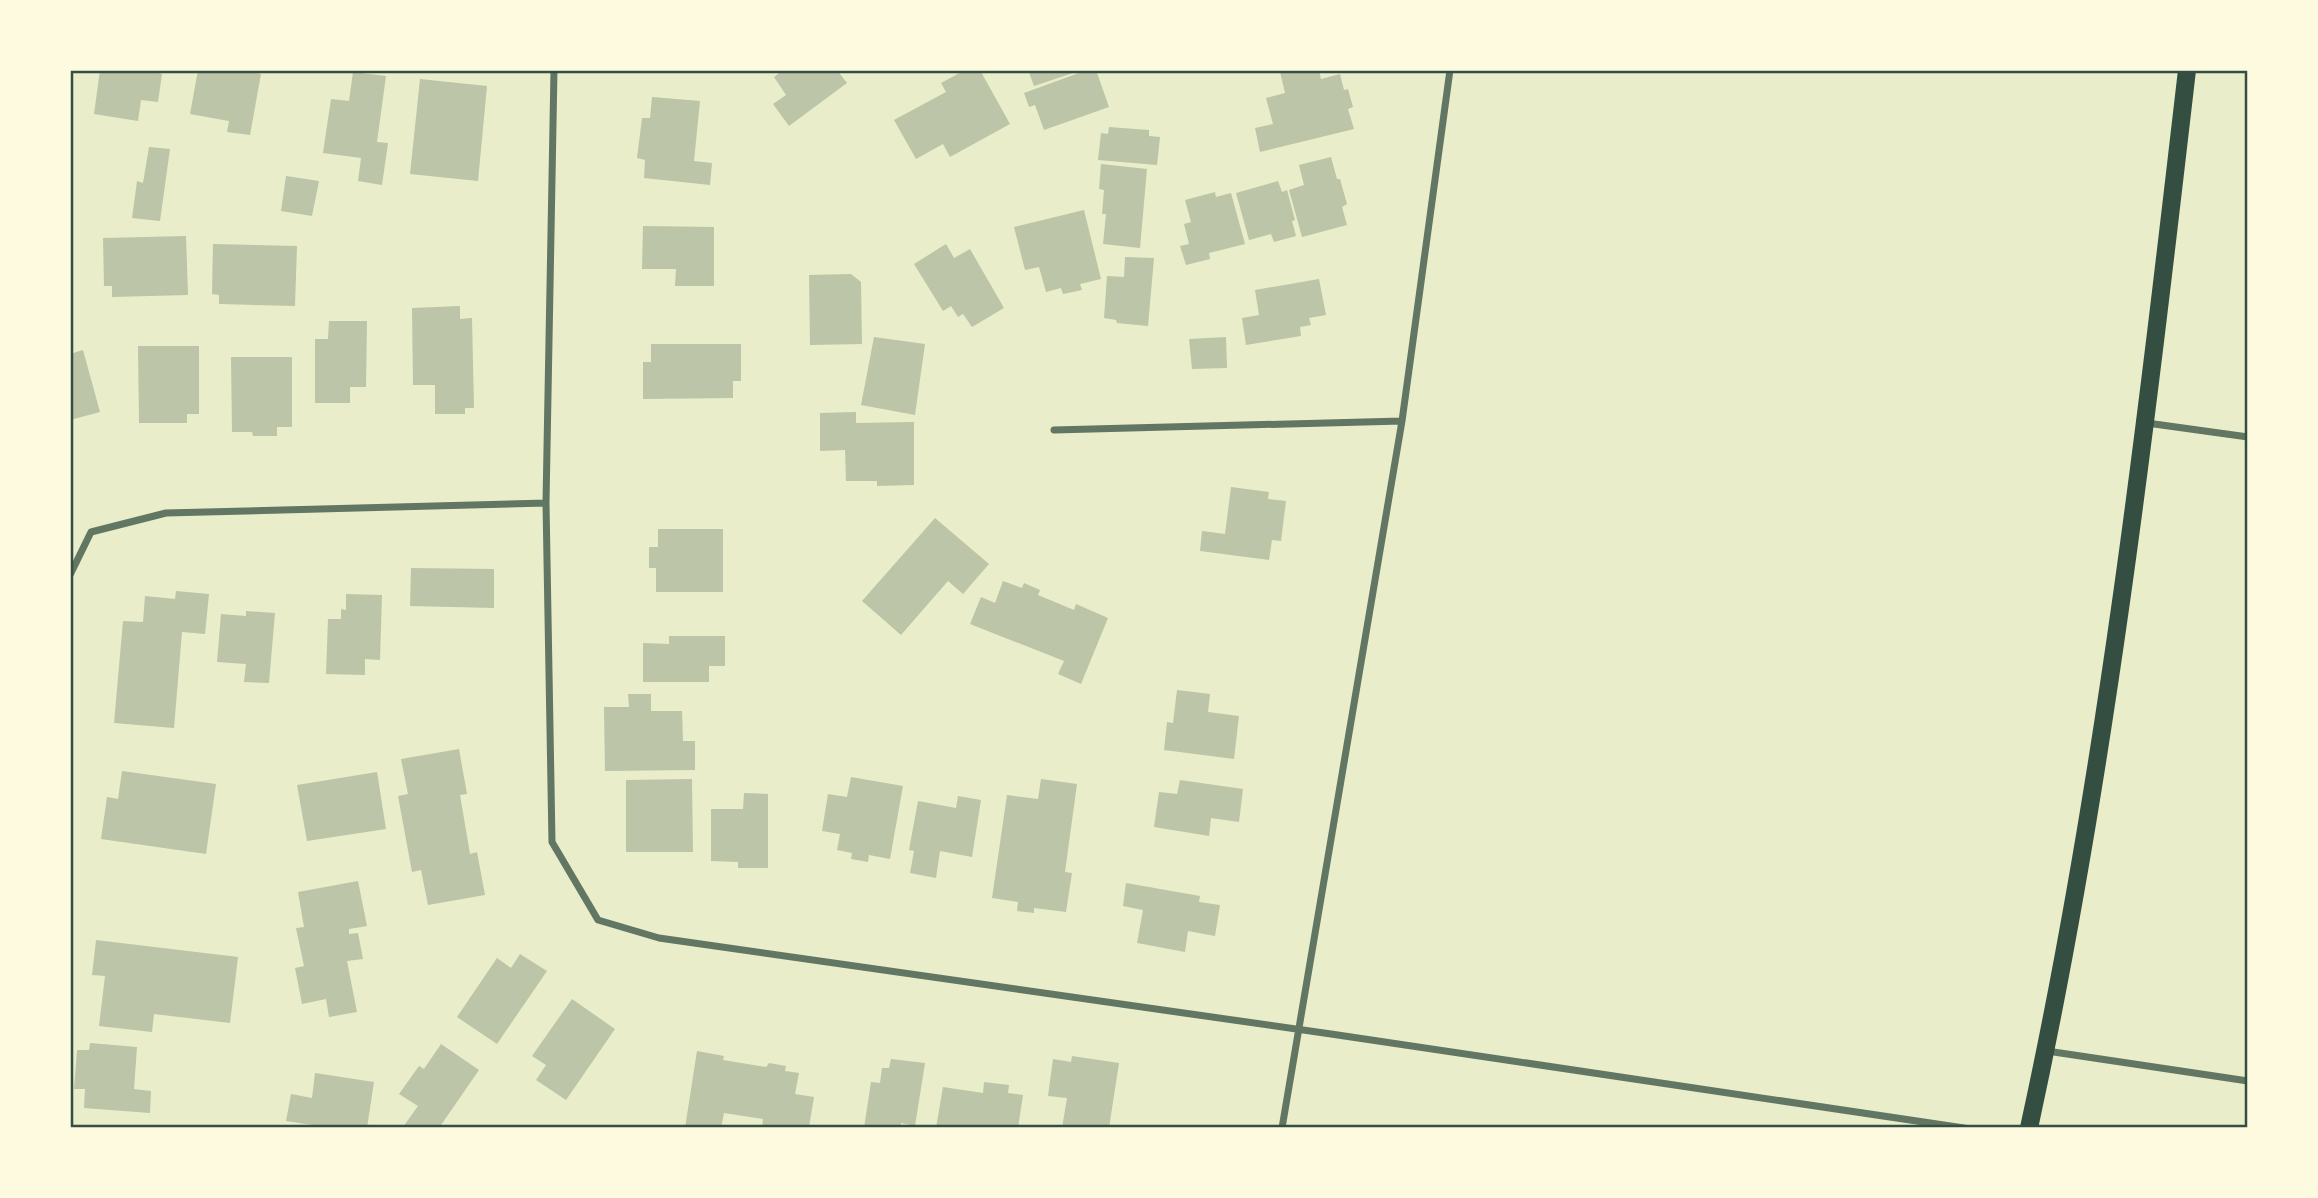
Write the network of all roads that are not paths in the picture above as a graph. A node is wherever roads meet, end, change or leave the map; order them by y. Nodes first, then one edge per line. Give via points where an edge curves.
1 (554, 70) edge
2 (1450, 70) edge
3 (2187, 70) edge
4 (1402, 421) junction
5 (2146, 423) junction
6 (1054, 430) dead end
7 (2248, 438) edge
8 (545, 503) junction
9 (70, 575) edge
10 (1299, 1029) junction
11 (2046, 1051) junction
12 (2248, 1081) edge
13 (1282, 1128) edge
14 (1964, 1128) edge
15 (2029, 1128) edge

1 - 8 street
2 - 4 street
3 - 5 main road
4 - 6 street
4 - 10 street
5 - 7 street
5 - 11 main road via 2105,718
8 - 9 street via 166,513 91,532
8 - 10 street via 552,842 598,920 659,938
10 - 13 street
10 - 14 street
11 - 12 street
11 - 15 main road

